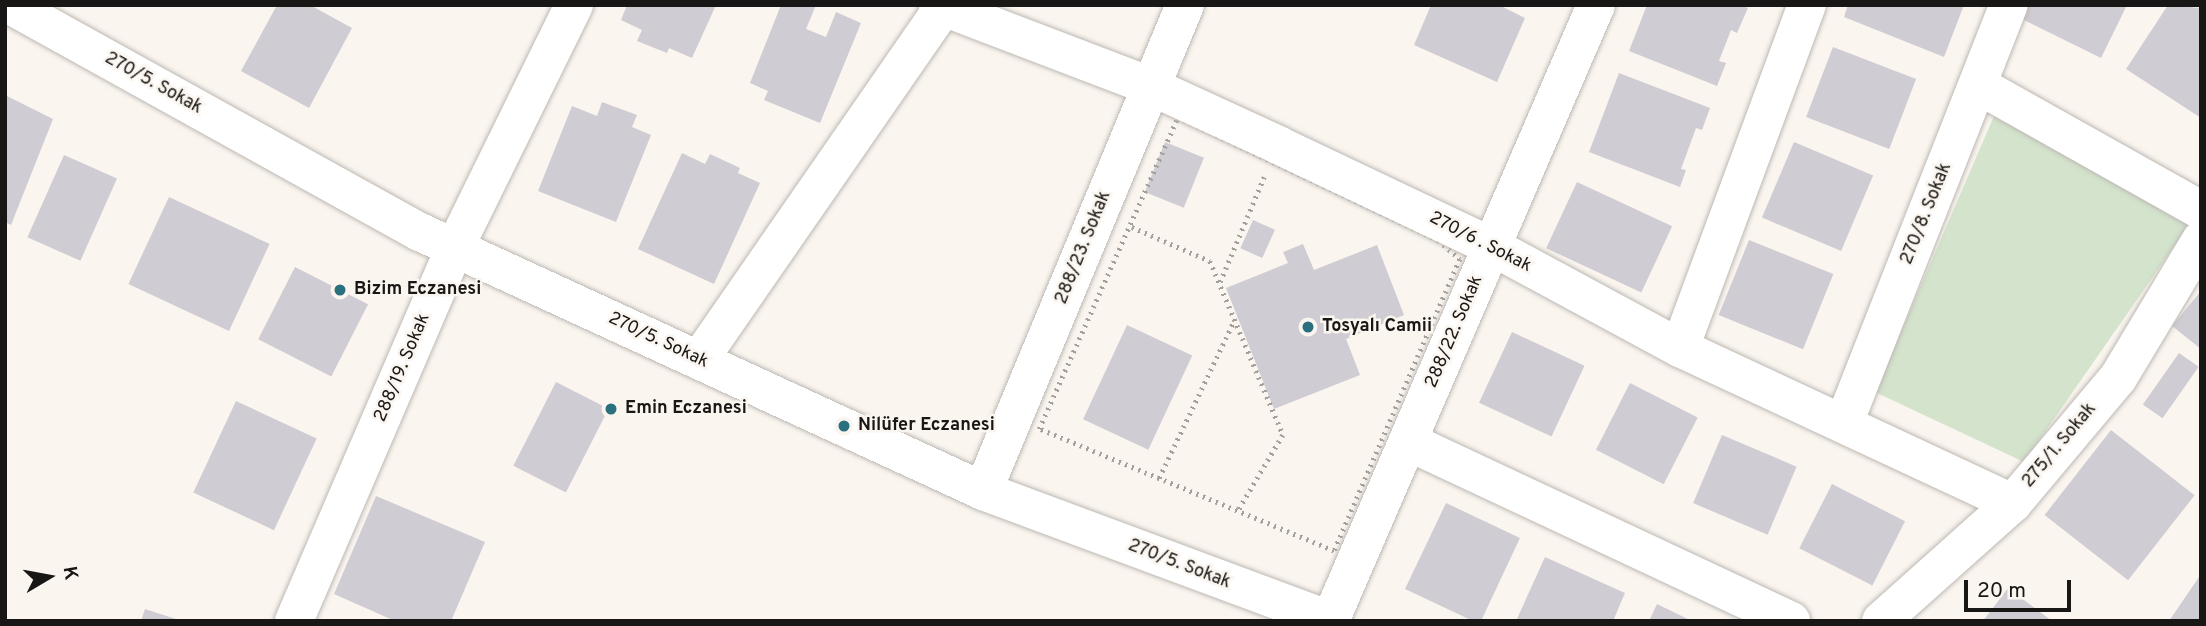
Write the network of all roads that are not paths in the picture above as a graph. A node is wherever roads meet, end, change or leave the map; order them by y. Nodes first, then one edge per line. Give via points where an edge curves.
1 (10, 5) edge
2 (574, 5) edge
3 (1185, 5) edge
4 (1596, 5) edge
5 (1807, 5) edge
6 (2009, 5) edge
7 (955, 9) edge
8 (1978, 85) junction
9 (1150, 86) junction
10 (2201, 210) edge
11 (2201, 240) edge
12 (1490, 246) junction
13 (455, 247) junction
14 (1680, 348) junction
15 (699, 360) junction
16 (1844, 423) junction
17 (1409, 442) junction
18 (983, 491) junction
19 (2013, 503) junction
20 (1331, 620) edge
21 (294, 621) edge
22 (1791, 621) edge
23 (1881, 621) edge

1 - 13 street, 270/5. Sokak via 420,232
2 - 13 street, 288/19. Sokak
3 - 9 street, 288/23. Sokak
4 - 12 street, 288/22. Sokak
5 - 14 street
6 - 8 street, 270/8. Sokak
7 - 9 street, 270/6 . Sokak
7 - 15 street
8 - 10 street
8 - 16 street, 270/8. Sokak
9 - 12 street, 270/6 . Sokak via 1275,152
9 - 18 street, 288/23. Sokak
11 - 19 street, 275/1. Sokak via 2118,378
12 - 14 street, 270/6 . Sokak
12 - 17 street, 288/22. Sokak
13 - 15 street, 270/5. Sokak
13 - 21 street, 288/19. Sokak
14 - 16 street, 270/6 . Sokak
15 - 18 street, 270/5. Sokak
16 - 19 street, 270/6 . Sokak
17 - 20 street, 288/22. Sokak
17 - 22 street
18 - 20 street, 270/5. Sokak
19 - 23 street, 275/1. Sokak

